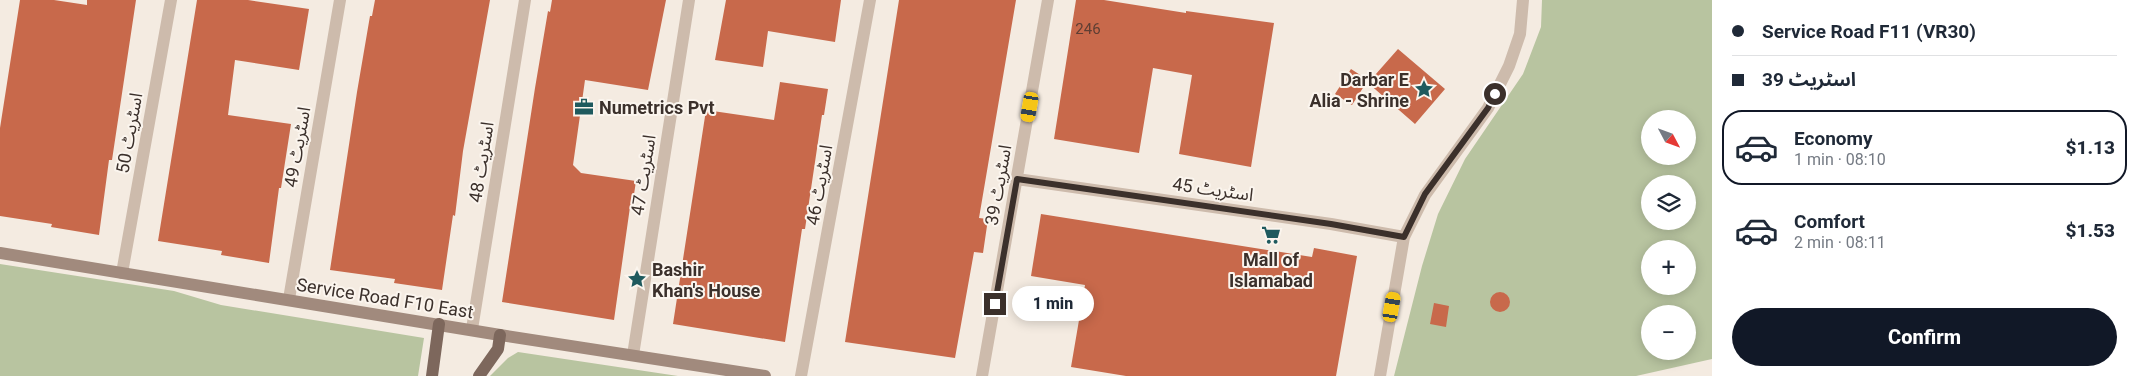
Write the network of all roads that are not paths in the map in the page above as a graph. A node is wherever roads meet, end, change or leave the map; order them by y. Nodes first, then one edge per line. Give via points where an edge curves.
1 (171, 0) edge
2 (340, 0) edge
3 (525, 0) edge
4 (689, 0) edge
5 (870, 0) edge
6 (1048, 0) edge
7 (1523, 0) edge
8 (1017, 179) junction
9 (1404, 237) junction
10 (0, 253) edge
11 (122, 273) junction
12 (289, 300) junction
13 (439, 324) junction
14 (472, 329) junction
15 (500, 335) junction
16 (633, 355) junction
17 (432, 376) edge
18 (479, 376) edge
19 (765, 376) edge
20 (801, 376) edge
21 (982, 376) edge
22 (1380, 376) edge

1 - 11 street, اسٹریٹ 50
2 - 12 street, اسٹریٹ 49
3 - 14 street, اسٹریٹ 48
4 - 16 street, اسٹریٹ 47
5 - 20 street, اسٹریٹ 46
6 - 8 street, اسٹریٹ 39
7 - 9 street via 1520,34 1488,108 1425,194
8 - 9 street, اسٹریٹ 45
8 - 21 street, اسٹریٹ 39
9 - 22 street
10 - 11 street, Service Road F10 East
11 - 12 street, Service Road F10 East
12 - 13 street, Service Road F10 East
13 - 14 street, Service Road F10 East
13 - 17 main road
14 - 15 street, Service Road F10 East
15 - 16 street, Service Road F10 East
15 - 18 main road via 498,349
16 - 19 street, Service Road F10 East

